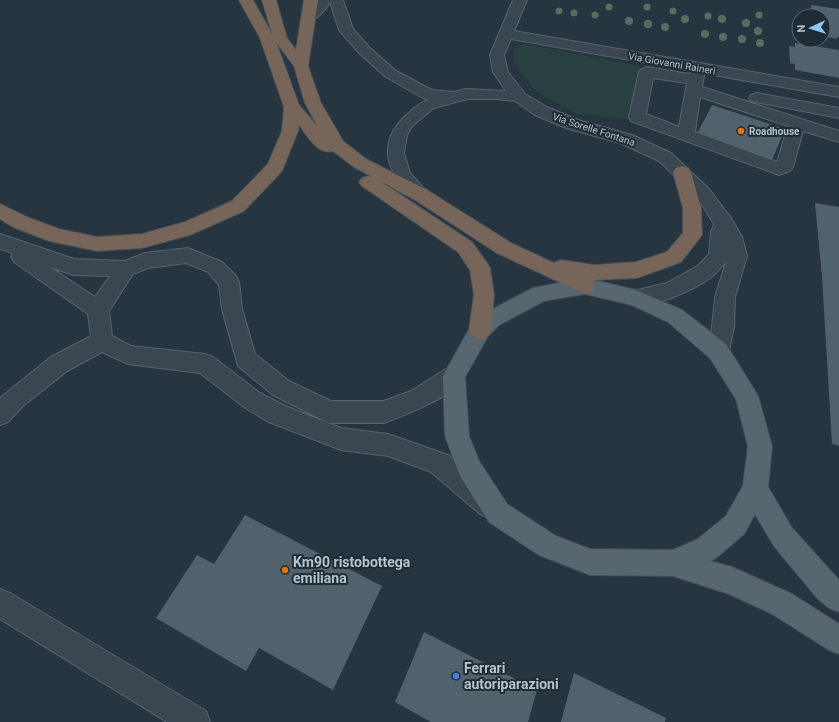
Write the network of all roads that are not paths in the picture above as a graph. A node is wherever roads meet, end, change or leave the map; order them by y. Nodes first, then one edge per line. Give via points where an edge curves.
1 (270, 0) edge
2 (311, 0) edge
3 (324, 0) edge
4 (336, 0) edge
5 (520, 0) edge
6 (240, 3) edge
7 (309, 17) junction
8 (505, 34) junction
9 (301, 66) junction
10 (695, 81) junction
11 (839, 92) edge
12 (456, 96) junction
13 (519, 97) junction
14 (292, 106) junction
15 (839, 113) edge
16 (797, 123) junction
17 (686, 136) junction
18 (839, 137) edge
19 (682, 172) junction
20 (421, 195) junction
21 (0, 211) edge
22 (724, 223) junction
23 (0, 242) edge
24 (529, 260) junction
25 (126, 269) junction
26 (585, 286) junction
27 (636, 298) junction
28 (98, 310) junction
29 (480, 330) junction
30 (102, 341) junction
31 (718, 351) junction
32 (454, 376) junction
33 (0, 414) edge
34 (755, 489) junction
35 (498, 513) junction
36 (672, 563) junction
37 (839, 598) edge
38 (0, 602) edge
39 (839, 640) edge
40 (195, 722) edge

1 - 9 highway via 280,38
2 - 7 highway
3 - 7 street
4 - 12 street via 346,30 364,51 391,74 429,94
5 - 8 street, Via Sorelle Fontana
6 - 14 highway via 243,17 267,38
7 - 9 highway
8 - 10 street, Via Giovanni Raineri
8 - 13 street, Via Sorelle Fontana via 497,55 501,72
9 - 20 highway via 313,103 337,145 360,163
10 - 11 street, Via Giovanni Raineri
10 - 15 street
10 - 16 street
10 - 17 street
10 - 17 street via 647,72 637,117
12 - 13 street via 497,94
12 - 20 street via 428,105 406,123 399,135 396,153 402,175
13 - 19 street, Via Sorelle Fontana via 540,111 572,124 626,138 646,147 665,157
14 - 21 highway via 290,131 276,167 238,206 190,228 142,241 97,244 56,236
14 - 29 highway via 337,161 465,247 480,268 484,295
16 - 17 street via 784,167 779,169
16 - 18 street
19 - 22 street, Via Sorelle Fontana via 703,193
19 - 24 highway via 692,208 693,235 674,257 637,270 595,273
20 - 24 highway via 504,248
22 - 27 street via 720,232 719,256 706,270 672,290
22 - 31 street, Via Sorelle Fontana via 732,237 737,256 725,297
23 - 25 street via 73,267
23 - 28 street
24 - 26 highway
25 - 28 street
25 - 32 street via 146,261 188,255 215,267 229,282 232,309 246,359 281,388 329,412 384,412 419,398
26 - 27 main road
26 - 29 main road via 540,294 492,319
27 - 31 main road via 675,316
28 - 30 street
29 - 32 main road
30 - 33 street via 59,364 14,399
30 - 35 street via 128,355 205,364 252,400 277,414 341,439 388,445 439,463
31 - 34 main road via 747,396 760,446
32 - 35 main road via 458,436 469,468
34 - 36 main road via 735,525 707,549
34 - 37 main road via 783,537 828,589
35 - 36 main road via 548,546 590,562
36 - 39 main road via 732,581 782,604
38 - 40 street

